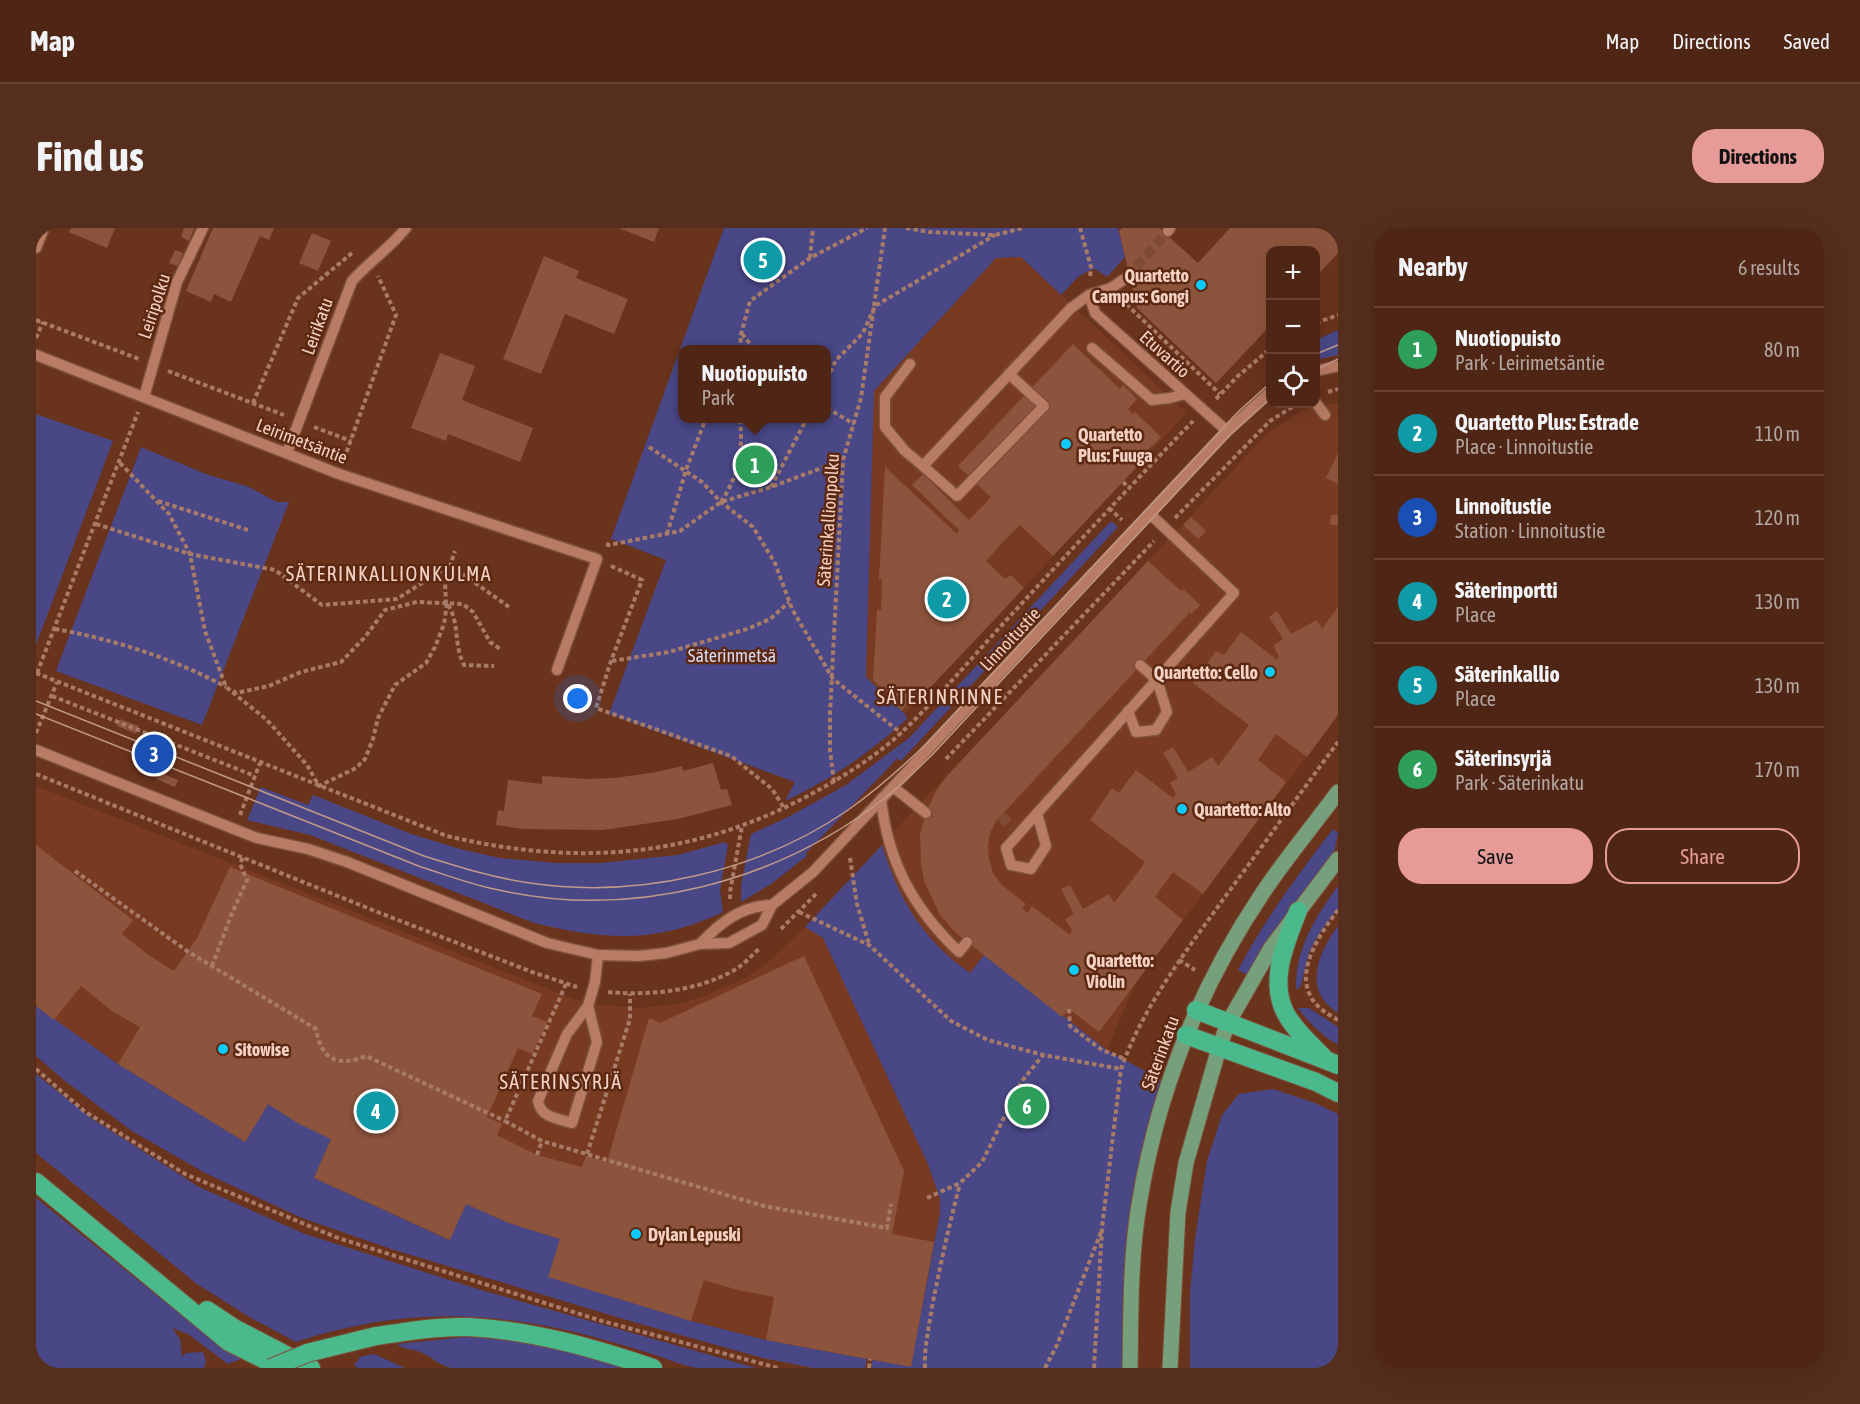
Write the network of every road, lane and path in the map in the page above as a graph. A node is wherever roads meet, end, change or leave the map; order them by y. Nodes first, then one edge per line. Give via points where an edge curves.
1 (44, 228) edge
2 (203, 228) edge
3 (406, 228) edge
4 (813, 228) edge
5 (866, 228) edge
6 (885, 228) edge
7 (906, 228) edge
8 (1023, 228) edge
9 (1080, 228) edge
10 (995, 235) junction
11 (359, 247) dead end
12 (36, 248) edge
13 (810, 258) junction
14 (371, 262) junction
15 (1126, 278) tunnel mouth
16 (1111, 288) junction
17 (1089, 295) junction
18 (875, 306) junction
19 (1338, 315) edge
20 (36, 320) edge
21 (43, 322) junction
22 (1320, 322) edge
23 (741, 334) junction
24 (36, 339) edge
25 (740, 345) edge
26 (751, 345) edge
27 (1092, 348) dead end
28 (1266, 352) edge
29 (36, 355) edge
30 (910, 364) dead end
31 (153, 365) junction
32 (1338, 366) edge
33 (1320, 370) edge
34 (831, 371) edge
35 (1009, 374) junction
36 (1185, 394) junction
37 (1220, 394) junction
38 (1266, 395) edge
39 (144, 397) junction
40 (253, 404) junction
41 (1320, 408) edge
42 (831, 410) edge
43 (1203, 410) junction
44 (1325, 415) dead end
45 (299, 421) junction
46 (704, 423) edge
47 (740, 423) edge
48 (804, 423) edge
49 (854, 424) junction
50 (1227, 431) junction
51 (351, 441) junction
52 (649, 447) dead end
53 (287, 453) junction
54 (843, 460) junction
55 (120, 463) junction
56 (923, 466) junction
57 (686, 470) junction
58 (339, 474) junction
59 (1123, 482) dead end
60 (771, 487) junction
61 (1128, 487) junction
62 (156, 500) junction
63 (721, 502) junction
64 (1149, 514) junction
65 (96, 524) junction
66 (248, 530) dead end
67 (667, 534) junction
68 (598, 542) dead end
69 (455, 551) dead end
70 (190, 554) junction
71 (597, 559) junction
72 (450, 565) junction
73 (790, 601) junction
74 (447, 604) junction
75 (509, 607) dead end
76 (55, 629) junction
77 (500, 649) dead end
78 (611, 661) junction
79 (1140, 665) dead end
80 (494, 666) dead end
81 (557, 670) dead end
82 (36, 674) edge
83 (833, 679) junction
84 (1157, 680) junction
85 (57, 682) junction
86 (226, 687) junction
87 (52, 696) junction
88 (1128, 711) junction
89 (901, 733) junction
90 (36, 734) edge
91 (1338, 742) edge
92 (36, 750) edge
93 (260, 763) junction
94 (36, 774) edge
95 (255, 776) junction
96 (834, 782) junction
97 (319, 786) junction
98 (893, 787) junction
99 (1338, 792) edge
100 (881, 798) junction
101 (784, 808) junction
102 (926, 813) dead end
103 (1037, 813) junction
104 (742, 826) junction
105 (234, 830) junction
106 (243, 857) junction
107 (850, 858) dead end
108 (1338, 859) edge
109 (75, 871) dead end
110 (772, 905) junction
111 (1338, 910) edge
112 (1298, 911) junction
113 (799, 912) dead end
114 (737, 915) junction
115 (747, 934) junction
116 (967, 942) dead end
117 (700, 944) junction
118 (869, 945) junction
119 (757, 951) dead end
120 (598, 955) junction
121 (212, 966) junction
122 (532, 972) dead end
123 (566, 984) dead end
124 (630, 994) dead end
125 (588, 1006) junction
126 (1069, 1009) dead end
127 (1197, 1010) junction
128 (1338, 1020) edge
129 (1228, 1023) junction
130 (1186, 1035) junction
131 (1218, 1048) junction
132 (1043, 1055) junction
133 (1125, 1059) junction
134 (1332, 1063) edge
135 (1121, 1069) junction
136 (36, 1070) edge
137 (1338, 1093) edge
138 (505, 1121) junction
139 (542, 1141) junction
140 (587, 1154) junction
141 (537, 1155) dead end
142 (36, 1182) edge
143 (960, 1184) junction
144 (927, 1198) dead end
145 (891, 1204) dead end
146 (1102, 1228) junction
147 (126, 1256) junction
148 (870, 1359) dead end
149 (271, 1368) edge
150 (281, 1368) edge
151 (311, 1368) edge
152 (653, 1368) edge
153 (778, 1368) edge
154 (869, 1368) edge
155 (925, 1368) edge
156 (1045, 1368) edge
157 (1094, 1368) edge
158 (1130, 1368) edge
159 (1170, 1368) edge

1 - 12 street
2 - 31 street, Leiripolku via 177,282
3 - 14 street, Leirikatu
4 - 13 path
5 - 13 path
6 - 18 path, Säterinkallionpolku
7 - 10 path
8 - 10 path
9 - 17 path via 1091,267
10 - 18 path
11 - 40 path via 298,298
13 - 23 path via 750,301
14 - 45 street, Leirikatu via 352,281
14 - 51 path via 396,315
15 - 16 street
16 - 17 street
16 - 37 path
17 - 35 street
17 - 36 street, Etuvartio via 1095,313
18 - 34 path via 863,333 836,360
18 - 49 path, Säterinkallionpolku
19 - 22 path
20 - 21 path
21 - 24 path
21 - 31 path
23 - 25 path
23 - 26 path
27 - 36 street via 1152,400
28 - 37 path
29 - 39 street, Leirimetsäntie
30 - 56 street via 885,398 885,427 905,452
31 - 39 street, Leiripolku
31 - 40 path
32 - 33 street
35 - 56 street
35 - 56 street via 1044,406 957,495
36 - 43 street, Etuvartio
37 - 43 path
38 - 50 street, Linnoitustie
39 - 53 street, Leirimetsäntie
39 - 55 path
40 - 45 path
41 - 44 street
42 - 49 path
43 - 50 street, Etuvartio
43 - 61 path
45 - 51 path
45 - 53 street, Leirikatu
46 - 57 path
47 - 63 path via 742,451 731,486
48 - 60 path
49 - 54 path, Säterinkallionpolku
50 - 64 street, Linnoitustie
51 - 58 path
52 - 57 path
53 - 58 street, Leirimetsäntie
54 - 60 path
54 - 83 path, Säterinkallionpolku
55 - 62 path
55 - 65 path
57 - 63 path
57 - 67 path
58 - 71 street, Leirimetsäntie
59 - 61 path
60 - 63 path
61 - 89 path
62 - 66 path
62 - 70 path via 169,514
63 - 67 path via 680,531
63 - 73 path via 753,527 775,563
64 - 84 street via 1234,593
64 - 98 street, Linnoitustie
65 - 70 path
65 - 76 path
67 - 68 path via 609,545
69 - 72 path
70 - 72 path via 275,570 322,605 397,599
70 - 86 path via 205,631
71 - 78 path via 642,580
71 - 81 street
72 - 74 path via 445,581
72 - 75 path
73 - 78 path via 770,619 747,629 669,652
73 - 83 path
74 - 77 path via 463,604 473,612 490,642
74 - 80 path via 454,614 457,652 464,665
74 - 86 path via 417,602 385,610 341,662 301,672 269,686 236,693
74 - 97 path via 435,647 426,663 395,685 378,718 365,759 356,768
76 - 82 path
76 - 86 path via 95,636 198,672
78 - 101 path via 596,708 731,756 772,789
79 - 84 street
82 - 85 path
83 - 89 path
83 - 96 path, Säterinkallionpolku via 830,750
84 - 88 street
84 - 88 street via 1167,712 1156,730 1136,732
85 - 87 path
85 - 93 path
86 - 97 path via 267,720 307,765
87 - 90 path
87 - 95 path
88 - 103 street
89 - 96 path
91 - 133 path via 1179,960 1141,1021
92 - 105 street, Linnoitustie
93 - 95 path
93 - 97 path
94 - 106 path
95 - 105 path
96 - 101 path
97 - 104 path via 447,836 523,851 637,851 705,838
98 - 100 street, Linnoitustie
98 - 102 street
99 - 127 main road, Säterinkatu via 1262,893
100 - 110 street, Linnoitustie via 813,872
100 - 116 street via 888,839 909,892 959,952
101 - 104 path
103 - 103 street via 1016,830 1006,848 1011,865 1031,868 1046,846
104 - 114 path via 730,892
105 - 120 street, Linnoitustie via 347,862 547,943
106 - 121 path via 240,864 247,880
106 - 122 path
107 - 118 path
108 - 112 main road
109 - 121 path
110 - 114 street, Linnoitustie via 754,906
110 - 115 street, Linnoitustie via 762,925
111 - 128 path via 1312,952 1307,981 1310,995
112 - 129 main road via 1268,951
112 - 134 highway via 1280,962 1283,1003 1298,1030
113 - 118 path
114 - 117 street, Linnoitustie via 718,925
115 - 117 street, Linnoitustie via 729,943
115 - 119 path
117 - 120 street, Linnoitustie via 639,956
118 - 132 path via 951,1021 988,1040
120 - 125 street via 596,982
121 - 138 path via 316,1029 325,1054 351,1061 366,1056
123 - 138 path
124 - 140 path via 630,1019
125 - 125 street via 567,1034 538,1101 545,1115 572,1123 597,1042
126 - 133 path via 1070,1026 1102,1050
127 - 129 highway
127 - 130 main road, Säterinkatu
129 - 131 main road
129 - 134 highway
130 - 131 highway
130 - 158 main road, Säterinkatu via 1167,1083 1139,1205 1132,1263
131 - 137 highway
131 - 159 main road via 1186,1163 1178,1212
132 - 135 path
132 - 143 path via 1022,1082 982,1162
133 - 135 path
135 - 146 path
136 - 153 path via 84,1111 185,1174 338,1238 602,1321
138 - 139 path
139 - 140 path
139 - 141 path
140 - 145 path via 764,1206 887,1228
142 - 147 highway
143 - 144 path
143 - 155 path via 938,1277
146 - 156 path
146 - 157 path
147 - 150 highway via 229,1342
147 - 151 highway via 234,1328
148 - 154 path
149 - 152 highway, bridge via 307,1353 376,1336 468,1327 540,1336

